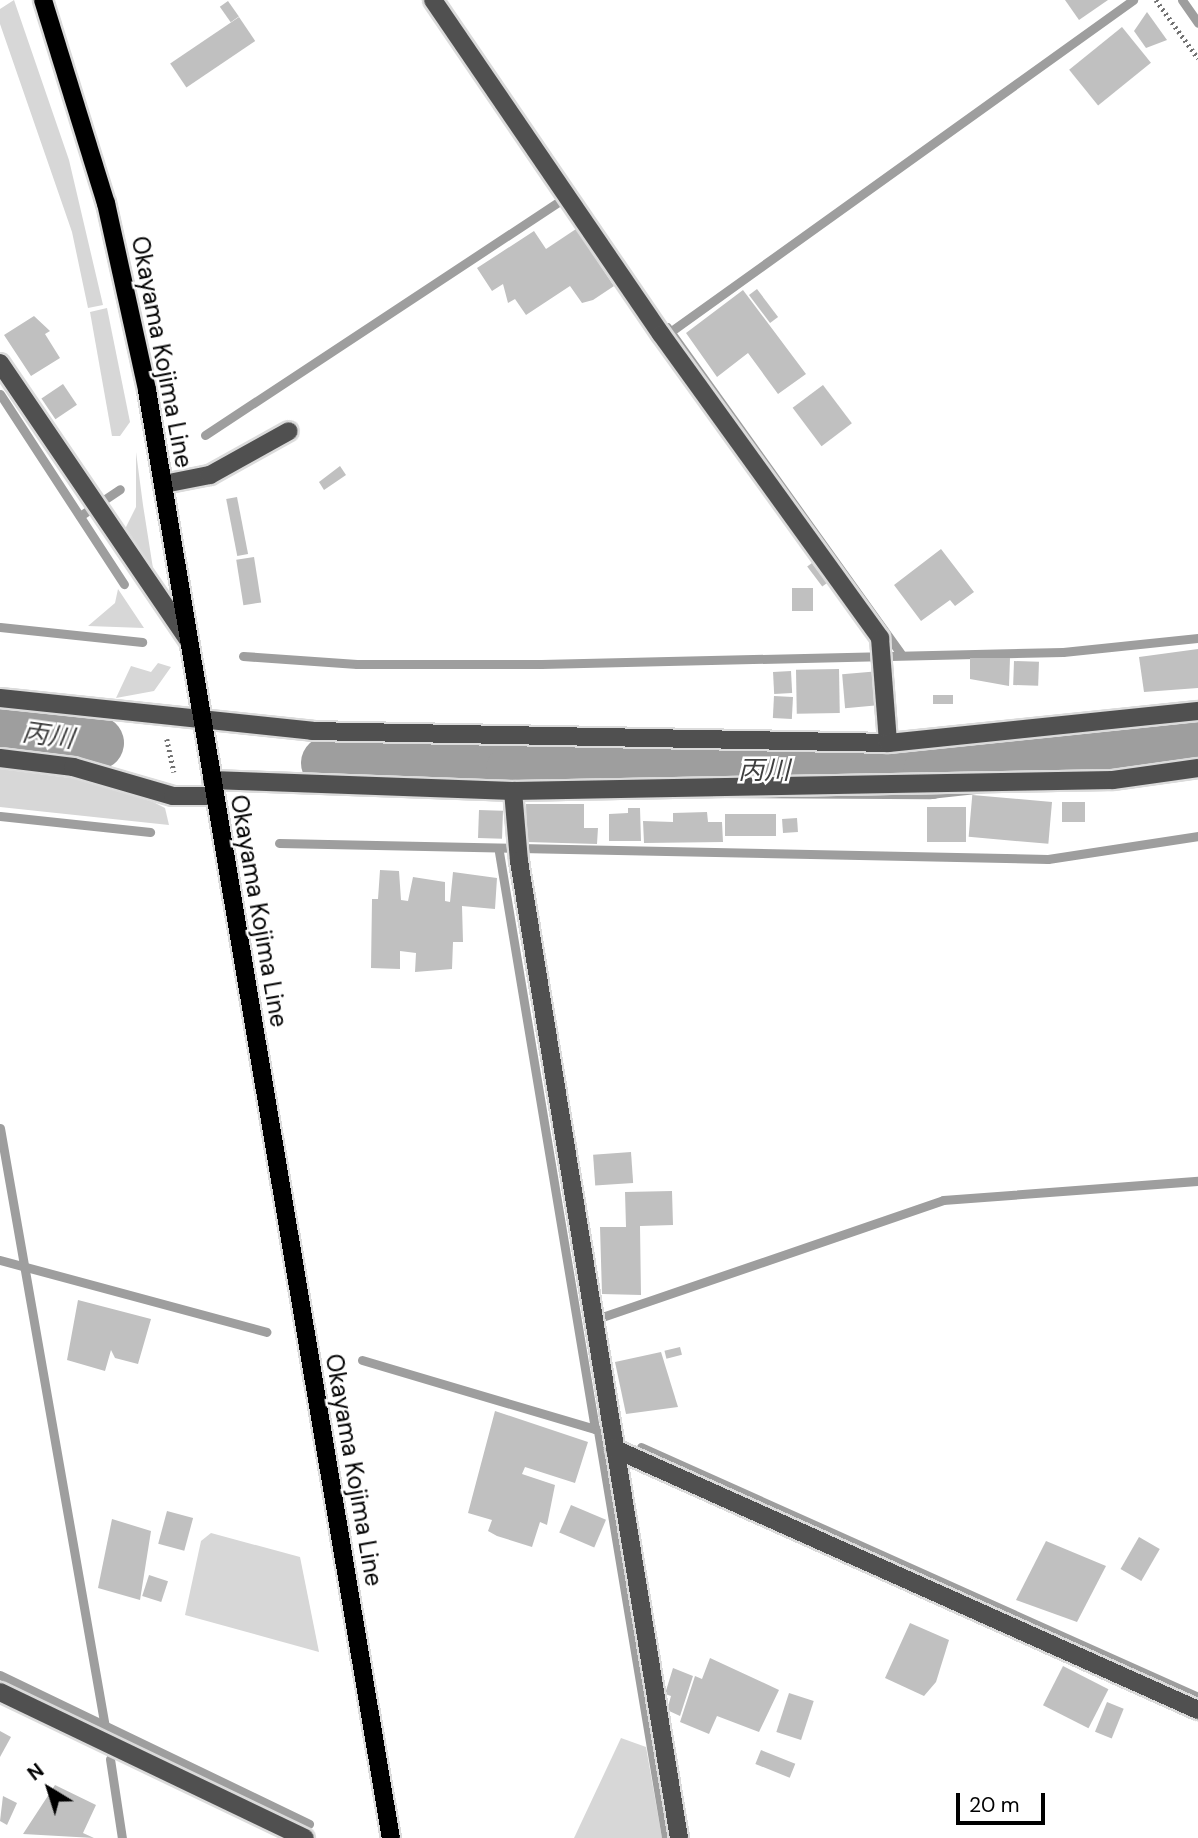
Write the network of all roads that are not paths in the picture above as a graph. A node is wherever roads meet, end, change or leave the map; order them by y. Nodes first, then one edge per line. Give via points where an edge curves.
1 (43, 0) edge
2 (433, 0) edge
3 (0, 363) edge
4 (289, 430) dead end
5 (164, 484) junction
6 (189, 641) junction
7 (0, 698) edge
8 (1198, 711) edge
9 (203, 723) junction
10 (888, 743) junction
11 (0, 758) edge
12 (1198, 768) edge
13 (214, 788) junction
14 (513, 791) junction
15 (615, 1449) junction
16 (0, 1692) edge
17 (1198, 1710) edge
18 (305, 1838) edge
19 (391, 1838) edge
20 (679, 1838) edge

1 - 5 main road, Okayama Kojima Line via 106,203
2 - 10 street via 885,657
3 - 6 street
4 - 5 street via 209,475
5 - 6 main road, Okayama Kojima Line
6 - 9 main road, Okayama Kojima Line
7 - 9 street
8 - 10 street
9 - 10 street via 460,738
9 - 13 main road, Okayama Kojima Line
11 - 13 street via 113,776 173,796
12 - 14 street via 1113,780
13 - 14 street
13 - 19 main road, Okayama Kojima Line
14 - 15 street via 518,853
15 - 17 street
15 - 20 street
16 - 18 street

